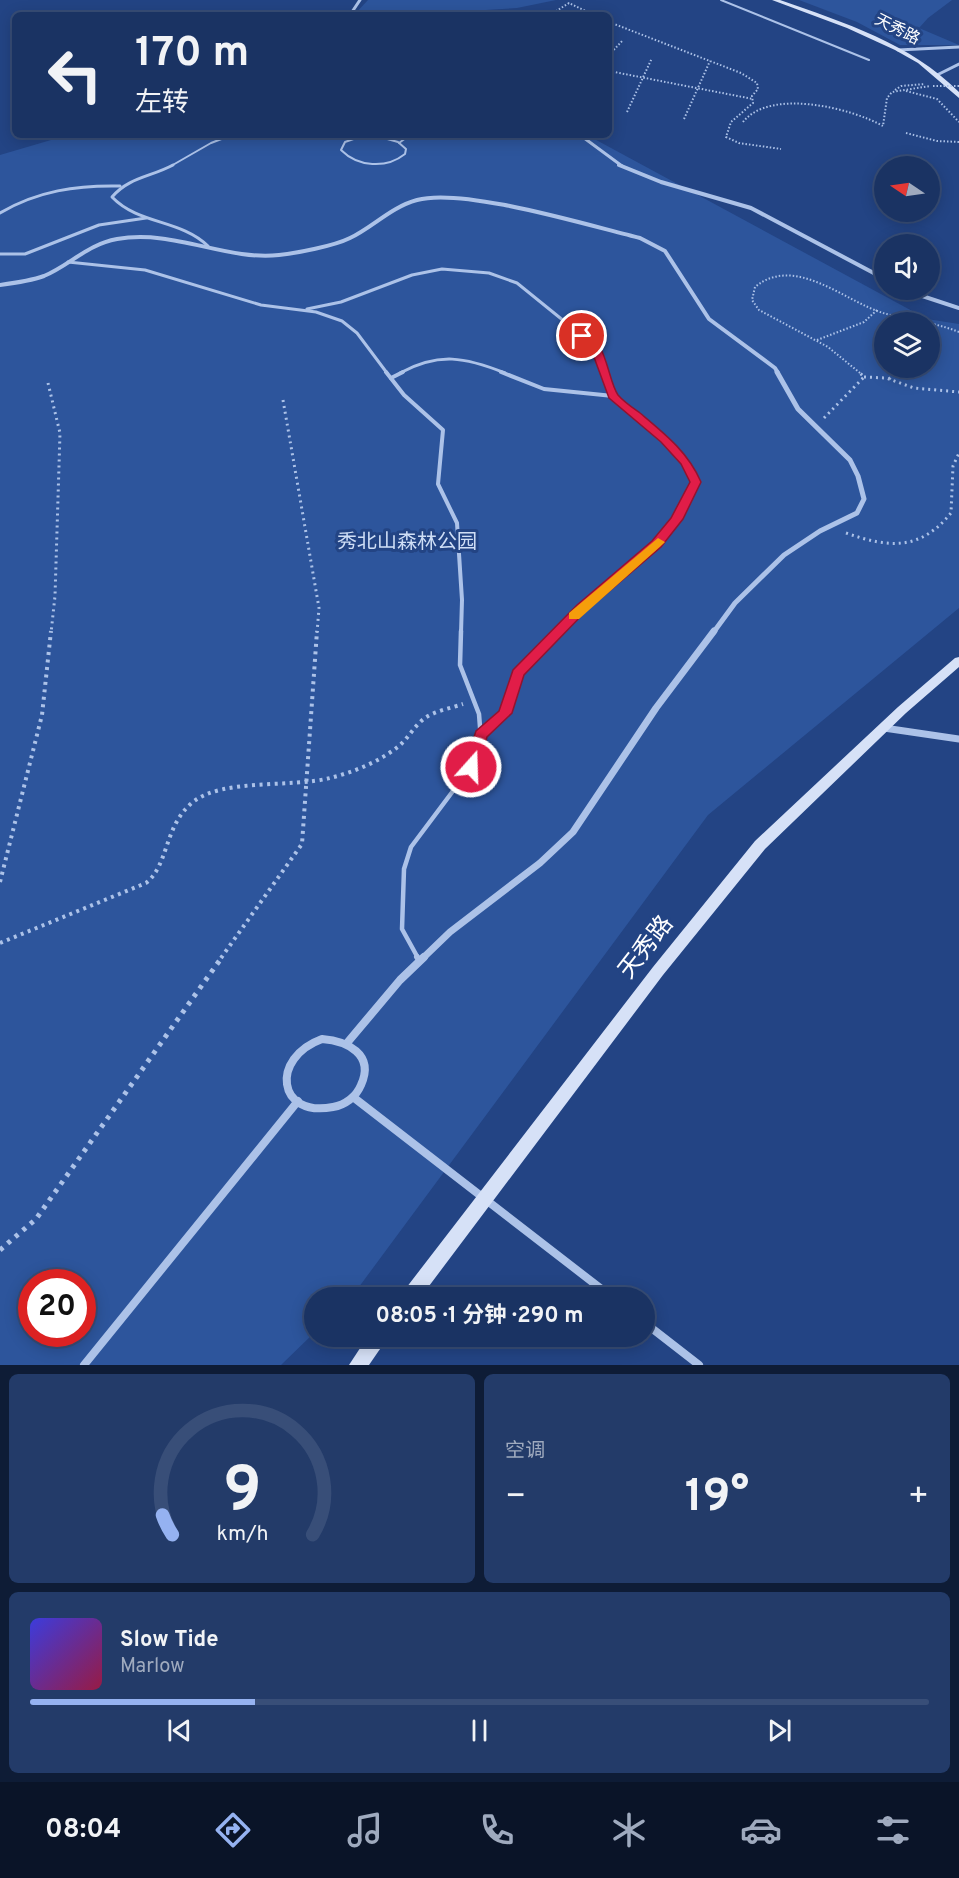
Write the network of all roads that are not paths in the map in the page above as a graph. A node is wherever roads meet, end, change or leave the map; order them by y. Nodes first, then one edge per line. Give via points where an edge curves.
1 (721, 0) edge
2 (775, 0) edge
3 (959, 47) edge
4 (898, 50) junction
5 (869, 60) dead end
6 (959, 64) edge
7 (937, 75) junction
8 (959, 96) edge
9 (224, 138) edge
10 (356, 138) edge
11 (383, 138) edge
12 (406, 138) edge
13 (583, 138) edge
14 (399, 143) junction
15 (120, 186) junction
16 (0, 213) edge
17 (148, 217) junction
18 (208, 246) junction
19 (0, 254) edge
20 (68, 262) junction
21 (874, 273) edge
22 (0, 285) edge
23 (935, 300) edge
24 (959, 308) edge
25 (302, 310) junction
26 (391, 378) junction
27 (613, 396) junction
28 (959, 661) edge
29 (884, 728) junction
30 (481, 735) junction
31 (959, 739) edge
32 (420, 961) junction
33 (347, 1043) junction
34 (353, 1097) junction
35 (298, 1101) junction
36 (486, 1197) junction
37 (418, 1287) edge
38 (599, 1287) edge
39 (655, 1331) edge
40 (372, 1347) edge
41 (84, 1365) edge
42 (358, 1365) edge
43 (699, 1365) edge

1 - 5 lane
2 - 4 main road, 天秀路
3 - 4 street
4 - 7 main road, 天秀路
6 - 7 street
7 - 8 main road, 天秀路
9 - 15 lane via 160,172
10 - 14 lane via 345,142 341,150 359,162 387,164 405,154 406,149
11 - 14 lane
12 - 14 lane
13 - 21 street via 629,172 750,208
15 - 16 lane via 61,190
15 - 17 lane via 112,198 128,211
17 - 18 lane via 191,231
17 - 19 lane via 99,225 25,254
18 - 20 street via 159,236 116,239 88,248
18 - 32 street via 264,255 299,252 349,238 400,206 433,197 523,210 640,238 672,258 709,319 775,368 798,409 850,460 858,476 864,499 857,513 784,555 735,603 656,708 573,832
20 - 22 street via 37,279
20 - 25 lane via 145,270 254,303
23 - 24 street
25 - 26 lane via 342,321 357,333
25 - 27 lane via 341,302 429,271 489,273 534,294 559,320 596,347
26 - 27 lane via 420,362 445,357 482,364 544,389
26 - 30 lane via 442,430 438,484 457,523 462,600 460,665 479,714
27 - 30 lane via 687,463 695,482 677,519 656,544 582,608 518,674 505,713
28 - 29 main road, 天秀路
29 - 31 street
29 - 36 main road, 天秀路 via 760,845 658,971
30 - 32 lane via 471,767 411,847 404,869 402,929
32 - 33 street
33 - 34 street via 360,1054 365,1065 363,1082
33 - 35 street via 316,1041 294,1054 286,1070 286,1082
34 - 35 street via 329,1108 316,1109
34 - 36 street
35 - 41 street
36 - 37 main road, 天秀路
36 - 38 street
39 - 43 street
40 - 42 main road

